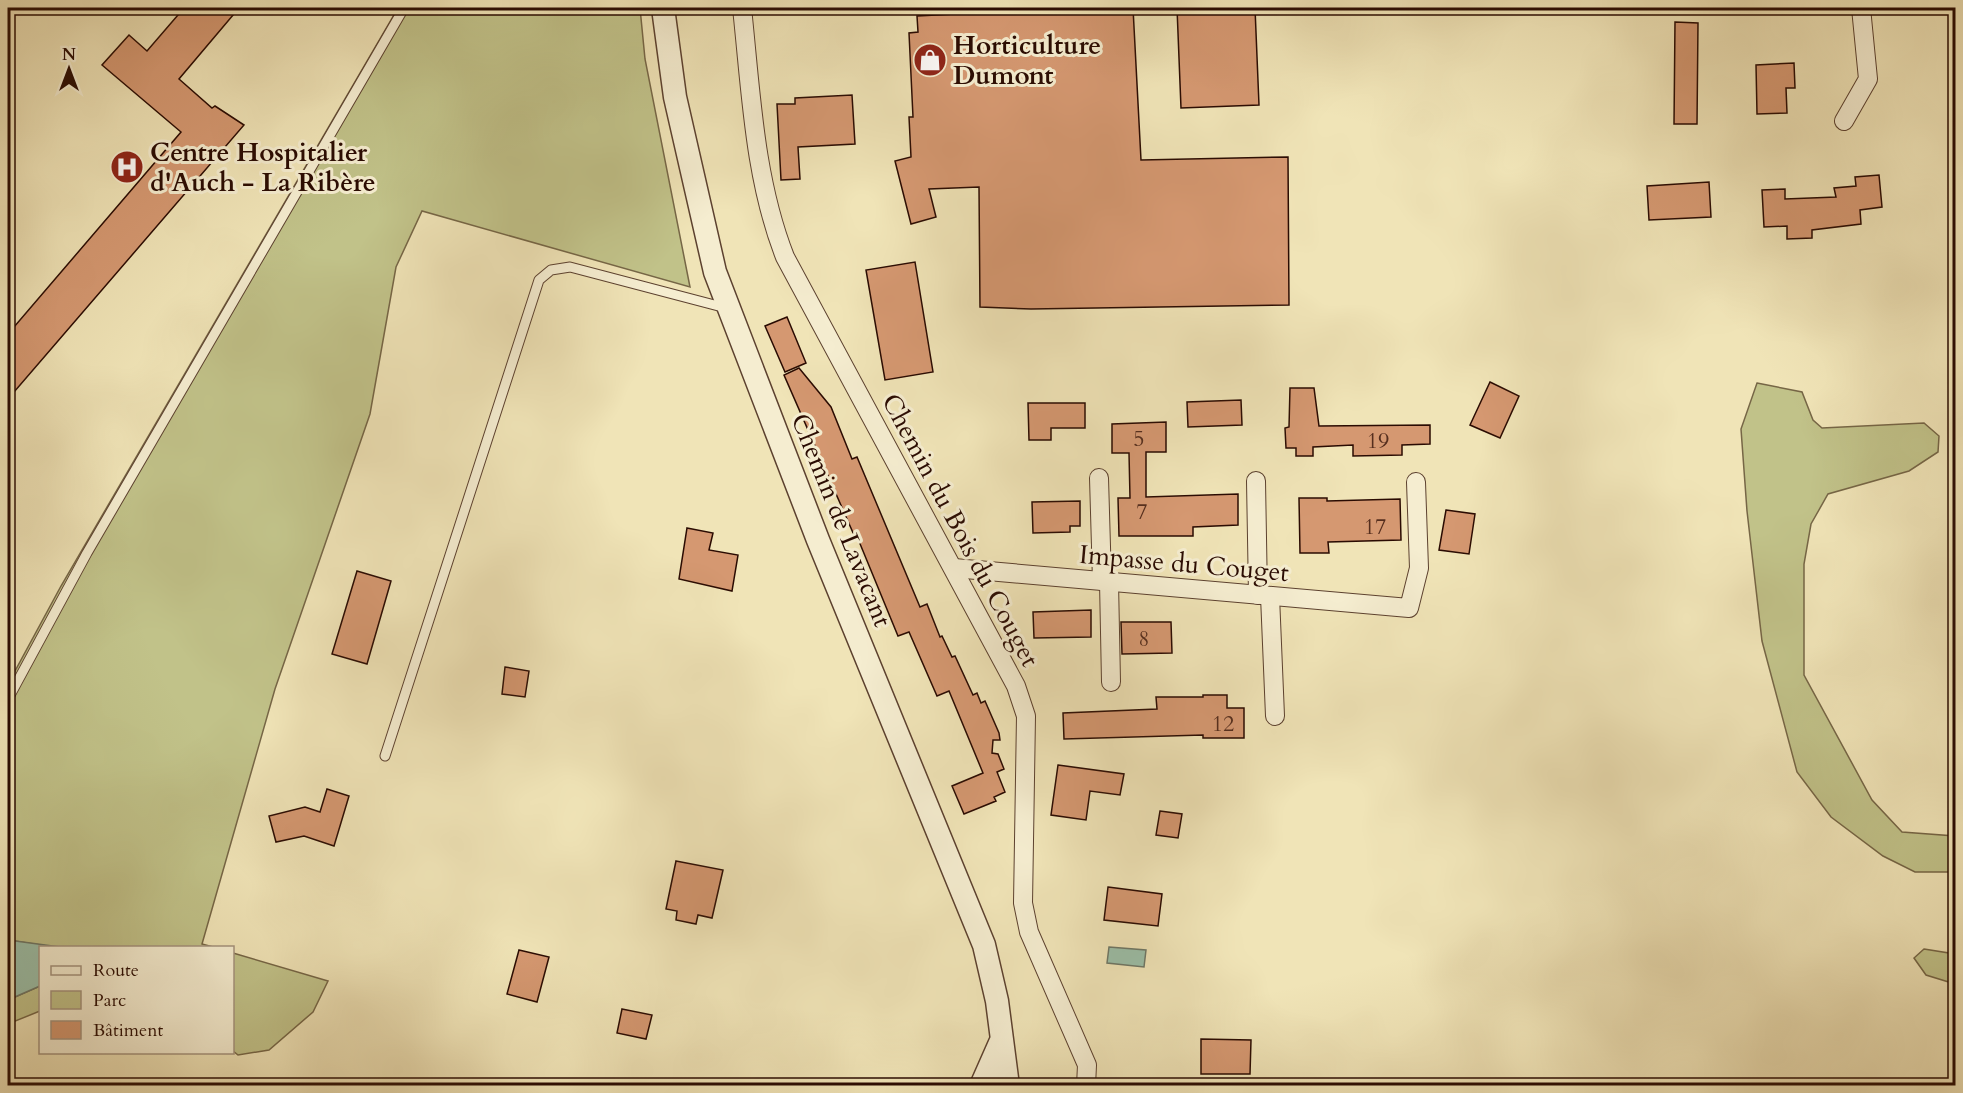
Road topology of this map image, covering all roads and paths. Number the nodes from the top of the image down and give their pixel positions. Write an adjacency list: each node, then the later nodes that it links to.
1 (404, 8): 14 (lane)
2 (663, 8): 6 (street, Chemin de Lavacant)
3 (742, 8): 10 (street, Chemin du Bois du Couget)
4 (1861, 8): 5 (street)
5 (1844, 121)
6 (728, 309): 16 (lane); 17 (street, Chemin de Lavacant)
7 (1099, 478): 11 (street)
8 (1257, 481): 12 (street)
9 (1416, 482): 12 (street, Impasse du Couget)
10 (954, 568): 11 (street, Impasse du Couget); 20 (street, Chemin du Bois du Couget)
11 (1105, 581): 12 (street, Impasse du Couget); 13 (street)
12 (1264, 596): 15 (street)
13 (1111, 682)
14 (8, 699)
15 (1275, 716)
16 (385, 756)
17 (1000, 1043): 18 (street, Chemin de Lavacant); 19 (street, Chemin de Lavacant)
18 (981, 1086)
19 (1008, 1086)
20 (1086, 1086)

